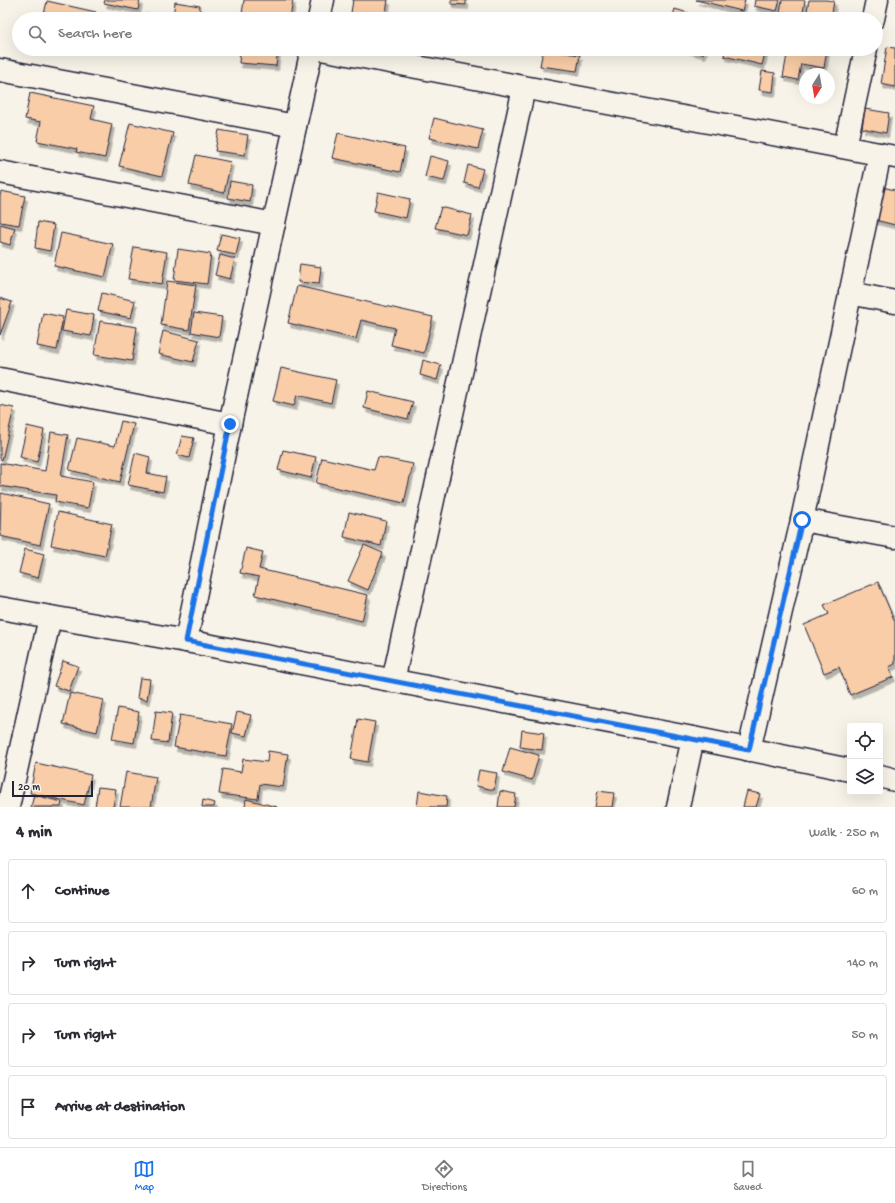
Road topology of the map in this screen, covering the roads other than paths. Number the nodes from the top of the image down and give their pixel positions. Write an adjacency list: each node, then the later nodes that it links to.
1 (323, 0): 3 (street)
2 (877, 0): 4 (street)
3 (320, 12)
4 (874, 12)
5 (310, 56): 10 (street)
6 (357, 56): 9 (street)
7 (864, 56): 11 (street)
8 (0, 70): 10 (street)
9 (524, 88): 11 (street); 24 (street)
10 (295, 126): 14 (street)
11 (845, 147): 12 (street)
12 (887, 156): 15 (street)
13 (0, 172): 14 (street)
14 (274, 224): 18 (street)
15 (850, 293): 16 (street); 19 (street)
16 (895, 302)
17 (0, 379): 18 (street)
18 (230, 424): 23 (street)
19 (802, 520): 20 (street); 26 (street)
20 (895, 537)
21 (0, 608): 22 (street)
22 (50, 617): 23 (street); 30 (street)
23 (186, 641): 24 (street)
24 (393, 682): 25 (street)
25 (693, 738): 26 (street); 31 (street)
26 (749, 750): 27 (street)
27 (847, 769)
28 (883, 777): 29 (street)
29 (895, 780)
30 (8, 807)
31 (678, 807)

